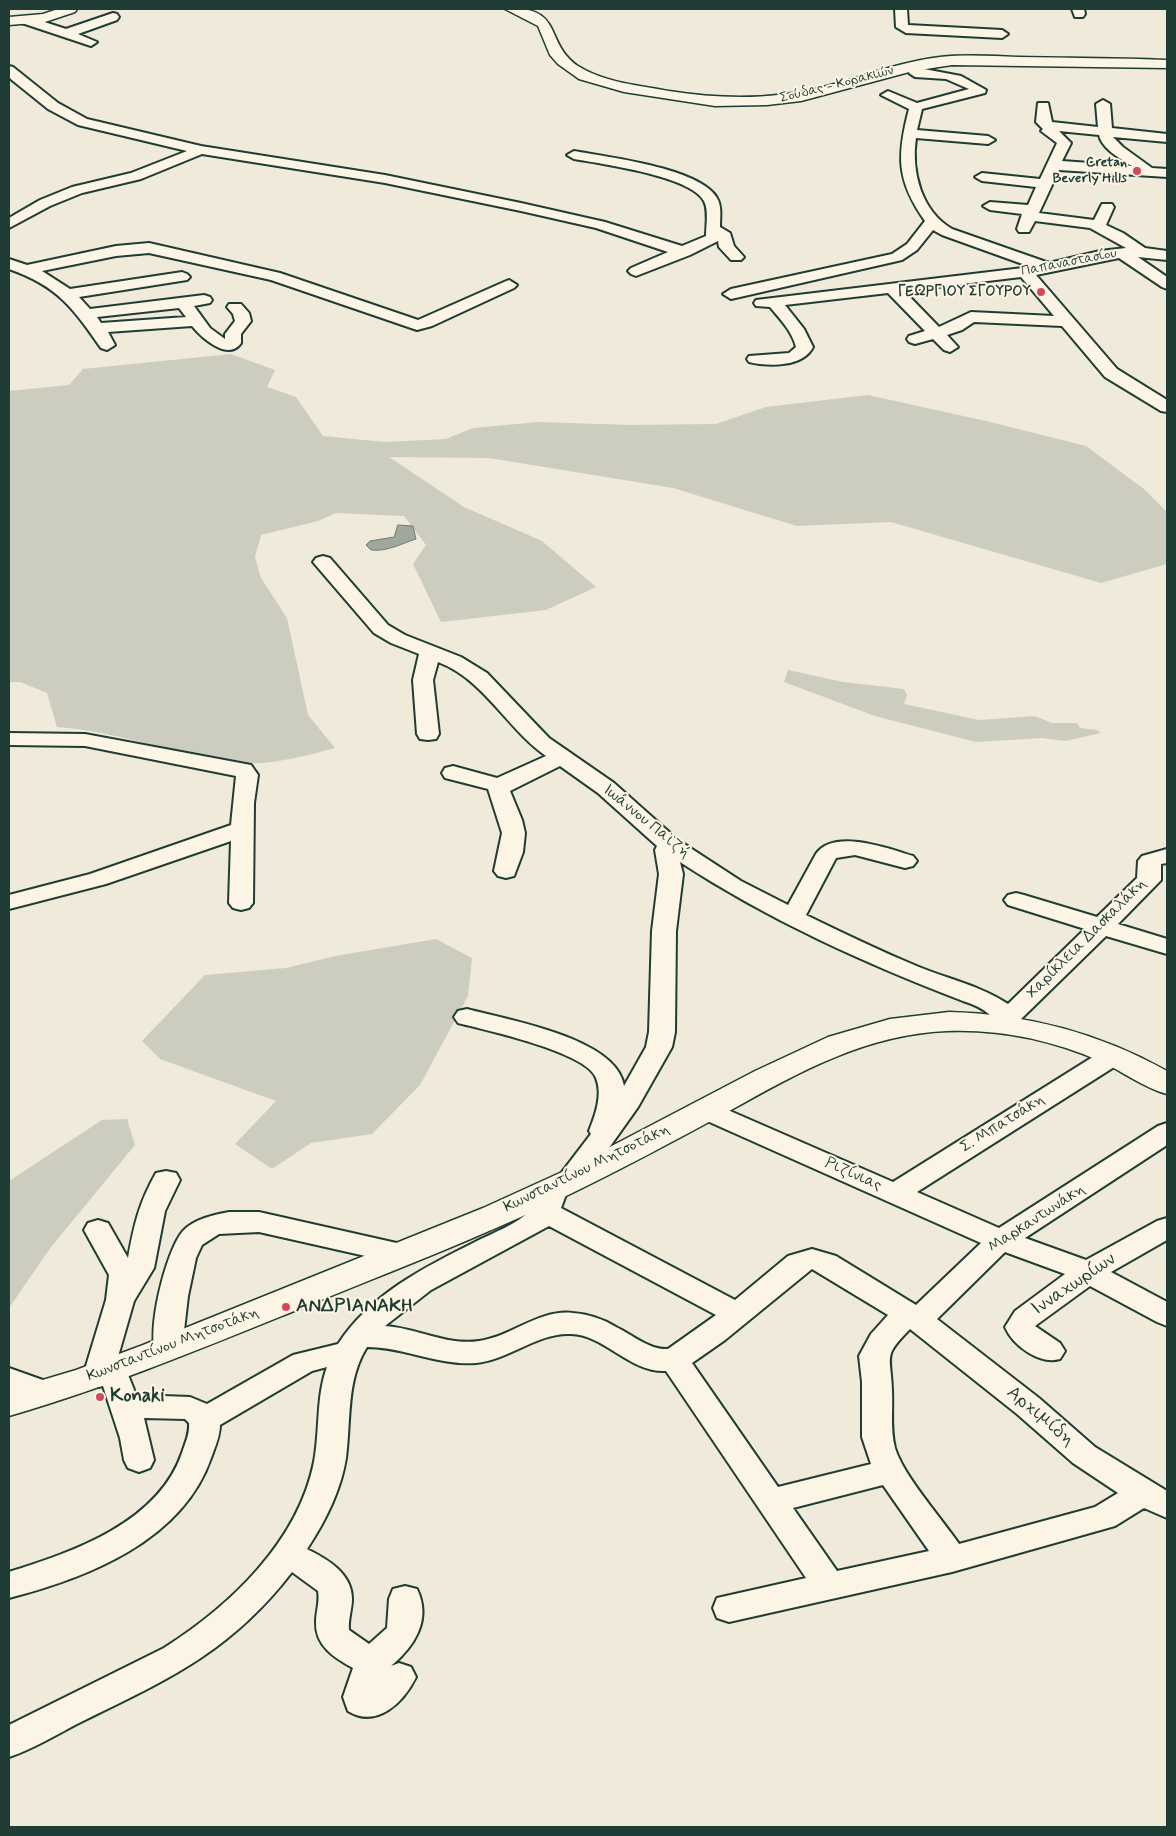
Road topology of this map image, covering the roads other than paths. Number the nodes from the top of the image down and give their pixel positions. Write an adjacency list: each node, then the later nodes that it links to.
1 (70, 9): 5 (main road)
2 (512, 9): 10 (main road, Σούδας - Κορακιών)
3 (901, 9): 8 (street)
4 (113, 17): 7 (street)
5 (26, 20): 6 (main road); 7 (street)
6 (9, 21)
7 (65, 34): 9 (street)
8 (1002, 34)
9 (91, 42)
10 (1167, 64)
11 (9, 70): 24 (street)
12 (915, 73): 17 (street)
13 (888, 95): 16 (street)
14 (1103, 104): 19 (street)
15 (1043, 106): 19 (street)
16 (916, 107): 17 (street); 20 (street)
17 (955, 108): 21 (street)
18 (1048, 131): 26 (street)
19 (1104, 131): 22 (street); 27 (street)
20 (909, 133): 21 (street); 35 (street)
21 (944, 137): 23 (street)
22 (1167, 138)
23 (987, 139)
24 (201, 150): 36 (street); 39 (street)
25 (574, 154): 38 (street)
26 (1054, 165): 27 (street); 30 (street)
27 (1150, 172): 28 (street); 31 (street)
28 (1167, 174)
29 (982, 177): 30 (street)
30 (1044, 184): 34 (street)
31 (1167, 187)
32 (990, 206): 34 (street)
33 (1107, 207): 37 (street)
34 (1028, 219): 37 (street)
35 (932, 222): 44 (street); 53 (street)
36 (9, 224)
37 (1098, 226): 41 (street)
38 (714, 230): 39 (street); 43 (street)
39 (685, 252): 46 (street)
40 (1121, 252): 41 (street, Παπαναστασίου); 44 (street, Παπαναστασίου); 49 (street)
41 (1141, 252): 42 (street, Παπαναστασίου)
42 (1167, 255)
43 (736, 257)
44 (1049, 268): 47 (street, Παπαναστασίου)
45 (16, 270): 50 (street); 52 (street)
46 (636, 271)
47 (1026, 273): 51 (street, Παπαναστασίου); 59 (street)
48 (182, 277): 52 (street)
49 (1167, 284)
50 (509, 285)
51 (892, 288): 61 (street); 65 (street, Παπαναστασίου)
52 (67, 294): 57 (street)
53 (731, 294)
54 (204, 300): 55 (street)
55 (184, 302): 57 (street); 58 (street)
56 (235, 307): 58 (street)
57 (86, 314): 60 (street)
58 (198, 321): 60 (street)
59 (1067, 321): 61 (street); 66 (street)
60 (98, 328): 63 (street)
61 (936, 332): 62 (street); 64 (street)
62 (915, 339)
63 (107, 345)
64 (950, 347)
65 (755, 359)
66 (1167, 407)
67 (323, 562): 68 (street, Ιωάννου Παϊζή)
68 (430, 652): 69 (street); 71 (street, Ιωάννου Παϊζή)
69 (428, 734)
70 (9, 739): 74 (street)
71 (560, 758): 73 (street); 75 (street, Ιωάννου Παϊζή)
72 (453, 773): 73 (street)
73 (501, 786): 78 (street)
74 (242, 829): 80 (street); 81 (street)
75 (670, 845): 82 (street, Ιωάννου Παϊζή); 92 (street)
76 (1163, 856): 83 (street, Χαρίκλεια Δασκαλάκη)
77 (905, 861): 82 (street)
78 (506, 871)
79 (1016, 900): 83 (street)
80 (9, 902)
81 (241, 903)
82 (793, 917): 85 (street, Ιωάννου Παϊζή)
83 (1102, 927): 84 (street); 87 (street, Χαρίκλεια Δασκαλάκη)
84 (1167, 947)
85 (967, 1007): 87 (main road, Κωνσταντίνου Μητσοτάκη); 90 (main road, Κωνσταντίνου Μητσοτάκη)
86 (467, 1017): 92 (street)
87 (1009, 1022): 88 (main road, Κωνσταντίνου Μητσοτάκη)
88 (1113, 1056): 89 (main road, Κωνσταντίνου Μητσοτάκη); 95 (street, Σ. Μπατσάκη)
89 (1167, 1084)
90 (705, 1110): 94 (main road, Κωνσταντίνου Μητσοτάκη); 95 (street, Ριζίνιας)
91 (1167, 1132): 98 (street, Μαρκαντωνάκη)
92 (596, 1144): 94 (street)
93 (166, 1180): 101 (street)
94 (557, 1193): 99 (main road, Κωνσταντίνου Μητσοτάκη); 102 (street); 105 (street)
95 (894, 1193): 98 (street, Ριζίνιας)
96 (1167, 1228): 100 (street, Ινναχωρίων)
97 (98, 1230): 101 (street)
98 (1001, 1240): 100 (street, Ριζίνιας); 104 (street, Μαρκαντωνάκη)
99 (401, 1254): 106 (main road, Κωνσταντίνου Μητσοτάκη); 106 (street)
100 (1088, 1272): 103 (street, Ριζίνιας); 107 (street, Ινναχωρίων)
101 (120, 1300): 109 (street)
102 (737, 1314): 104 (street, Αρχιμίδη); 108 (street, Αρχιμίδη)
103 (1167, 1316)
104 (913, 1317): 116 (street, Μαρκαντωνάκη); 117 (street, Αρχιμίδη)
105 (352, 1345): 108 (street); 114 (street); 119 (street)
106 (167, 1348): 109 (main road, Κωνσταντίνου Μητσοτάκη)
107 (1050, 1351)
108 (674, 1360): 118 (street)
109 (105, 1373): 111 (main road, Κωνσταντίνου Μητσοτάκη); 113 (street)
110 (9, 1378): 111 (street)
111 (43, 1392): 112 (main road, Κωνσταντίνου Μητσοτάκη)
112 (9, 1403)
113 (125, 1406): 114 (street); 115 (street)
114 (205, 1419): 121 (street)
115 (139, 1460)
116 (890, 1471): 118 (street); 120 (street, Μαρκαντωνάκη)
117 (1155, 1499): 120 (street)
118 (772, 1501): 122 (street)
119 (288, 1554): 123 (street); 125 (street)
120 (952, 1559): 122 (street)
121 (9, 1585)
122 (830, 1587): 124 (street)
123 (405, 1599)
124 (729, 1608)
125 (9, 1742)

